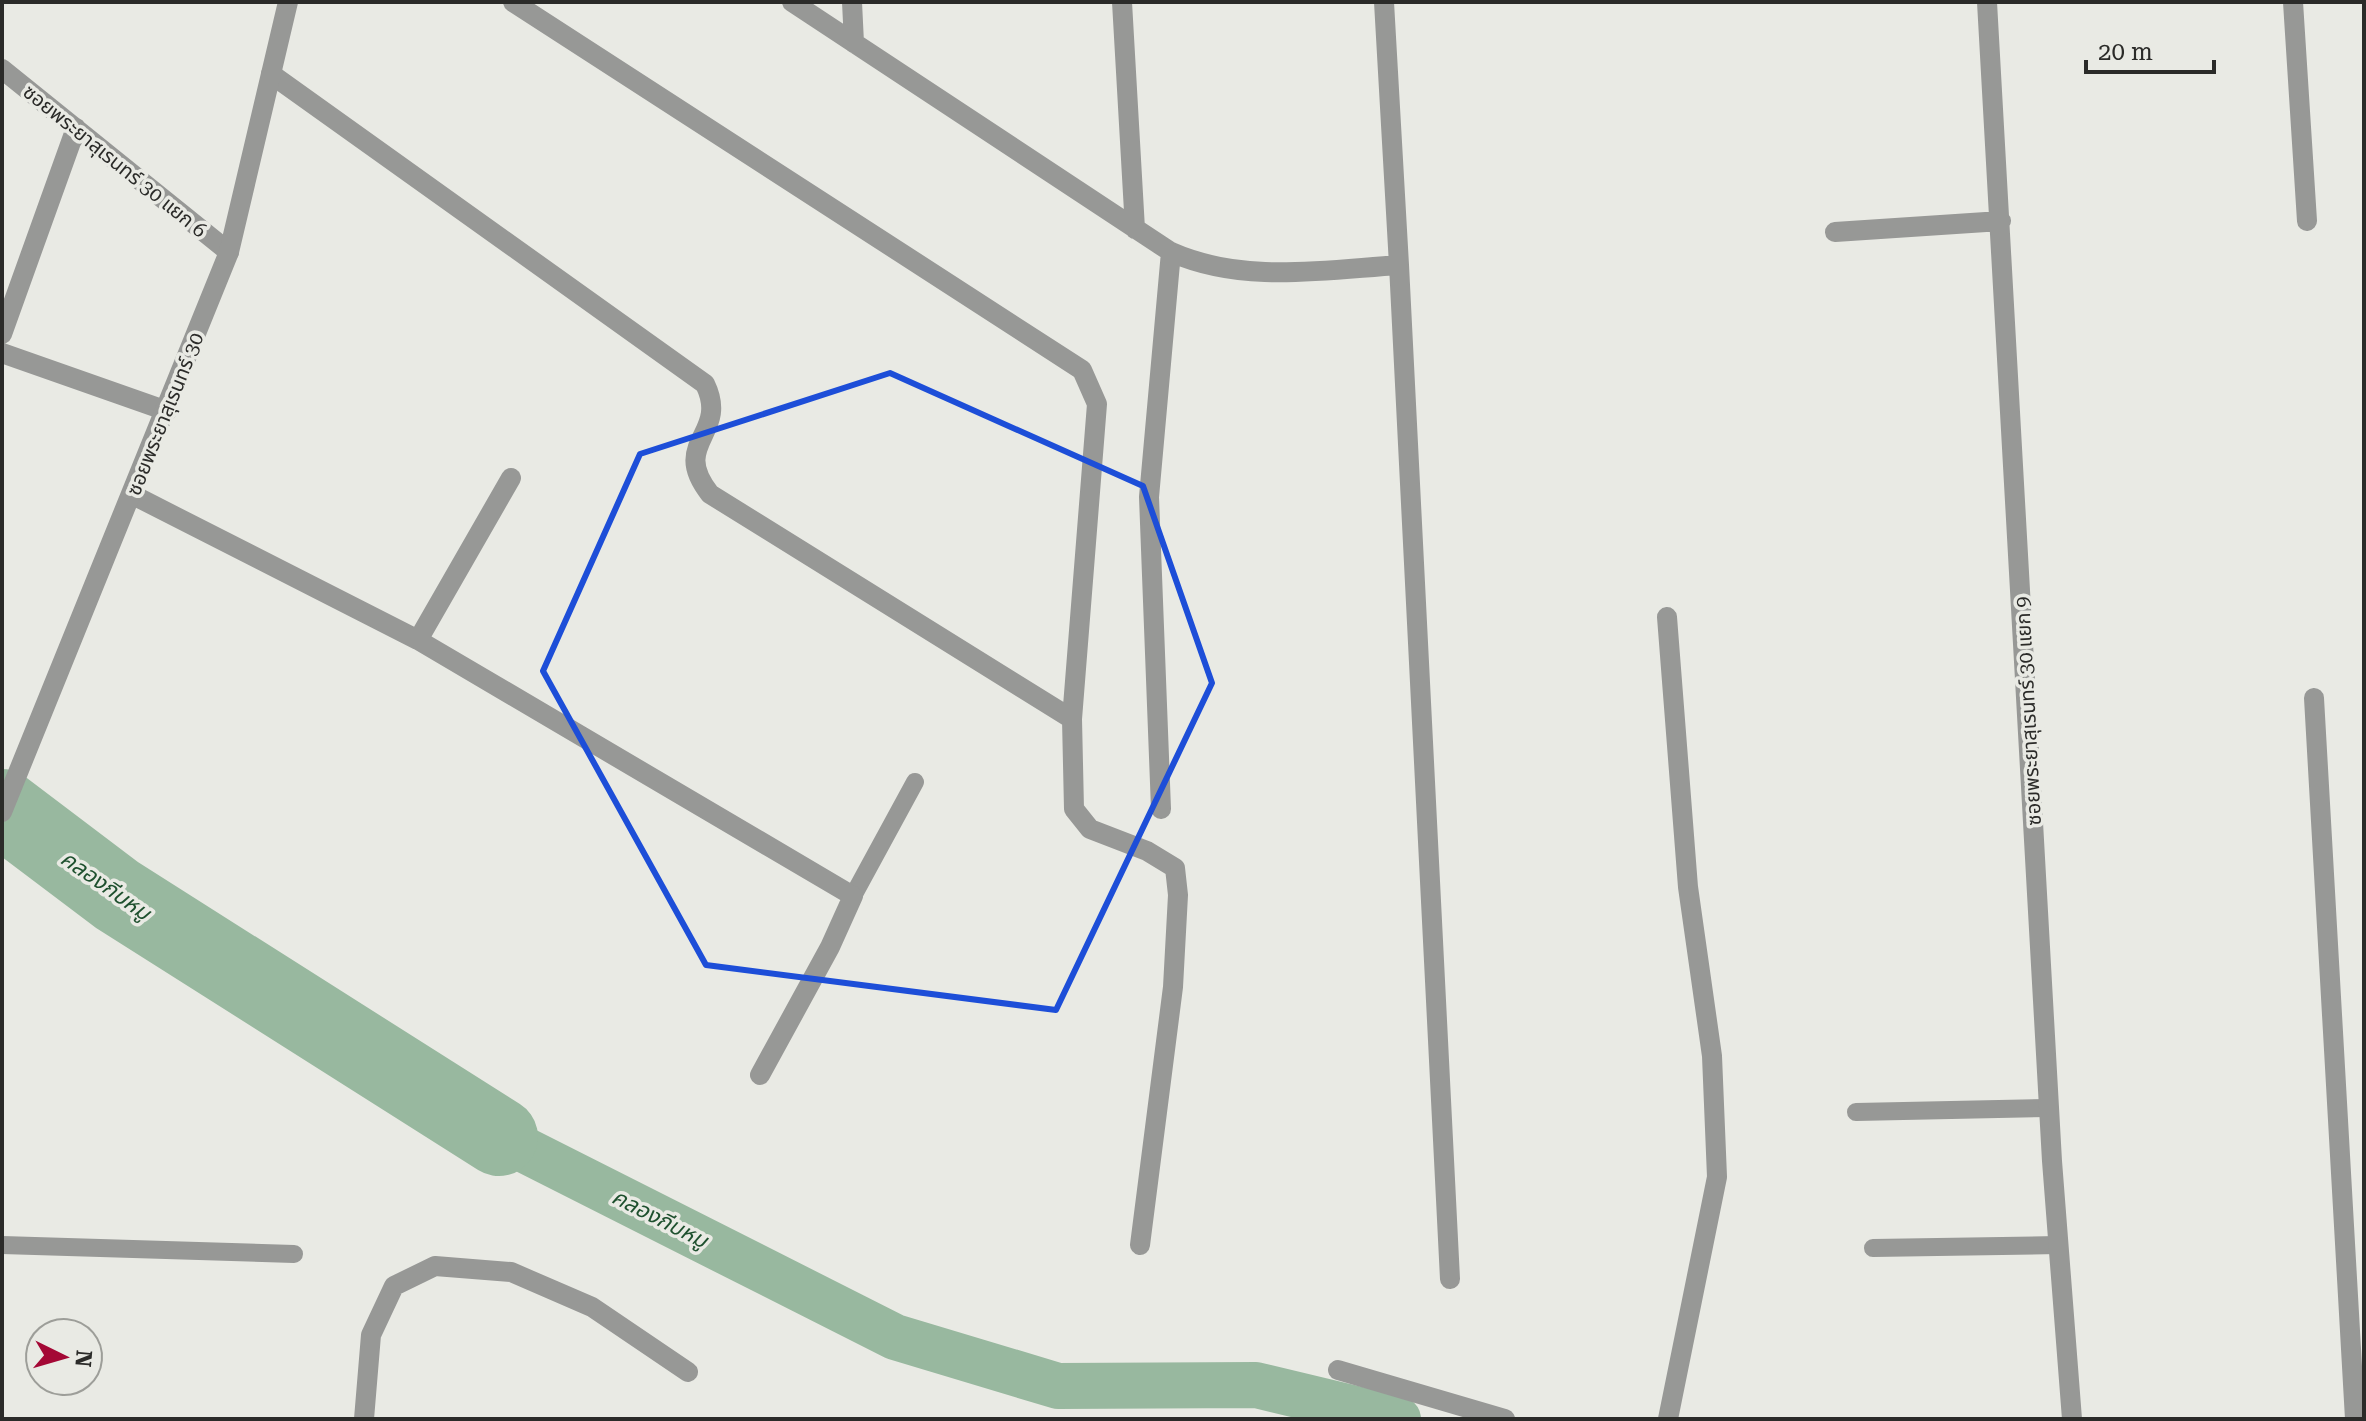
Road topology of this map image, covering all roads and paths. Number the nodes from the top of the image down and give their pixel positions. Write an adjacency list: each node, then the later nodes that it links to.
1 (288, 2): 11 (street, ซอยพระยาสุเรนทร์ 30)
2 (513, 2): 28 (street)
3 (792, 2): 9 (street)
4 (852, 2): 9 (street)
5 (1122, 2): 15 (street)
6 (1384, 2): 19 (street)
7 (1987, 2): 13 (street, ซอยพระยาสุเรนทร์ 30 แยก 9)
8 (2293, 2): 14 (street)
9 (854, 43): 15 (street)
10 (2, 69): 12 (street, ซอยพระยาสุเรนทร์ 30 แยก 6)
11 (271, 74): 17 (street, ซอยพระยาสุเรนทร์ 30); 28 (street)
12 (76, 128): 17 (street, ซอยพระยาสุเรนทร์ 30 แยก 6); 20 (street)
13 (2001, 221): 16 (street); 34 (street, ซอยพระยาสุเรนทร์ 30 แยก 9)
14 (2307, 221)
15 (1135, 229): 18 (street)
16 (1835, 232)
17 (229, 252): 22 (street, ซอยพระยาสุเรนทร์ 30)
18 (1171, 252): 19 (street); 30 (street)
19 (1399, 265): 41 (street)
20 (2, 334)
21 (2, 353): 22 (street)
22 (167, 411): 24 (street, ซอยพระยาสุเรนทร์ 30)
23 (511, 478): 26 (street)
24 (133, 495): 26 (street); 31 (street, ซอยพระยาสุเรนทร์ 30)
25 (1667, 617): 46 (street)
26 (418, 640): 32 (street)
27 (2314, 698): 48 (street)
28 (1072, 719): 37 (street)
29 (915, 782): 32 (lane)
30 (1161, 809)
31 (2, 812)
32 (853, 896): 33 (street)
33 (760, 1075)
34 (2049, 1108): 35 (lane); 38 (street, ซอยพระยาสุเรนทร์ 30 แยก 9)
35 (1856, 1112)
36 (2, 1245): 40 (lane)
37 (1140, 1245)
38 (2058, 1245): 39 (lane); 47 (street, ซอยพระยาสุเรนทร์ 30 แยก 9)
39 (1873, 1248)
40 (294, 1254)
41 (1450, 1279)
42 (1338, 1370): 45 (street)
43 (688, 1372): 44 (street)
44 (364, 1419)
45 (1505, 1419)
46 (1668, 1419)
47 (2072, 1419)
48 (2355, 1419)

